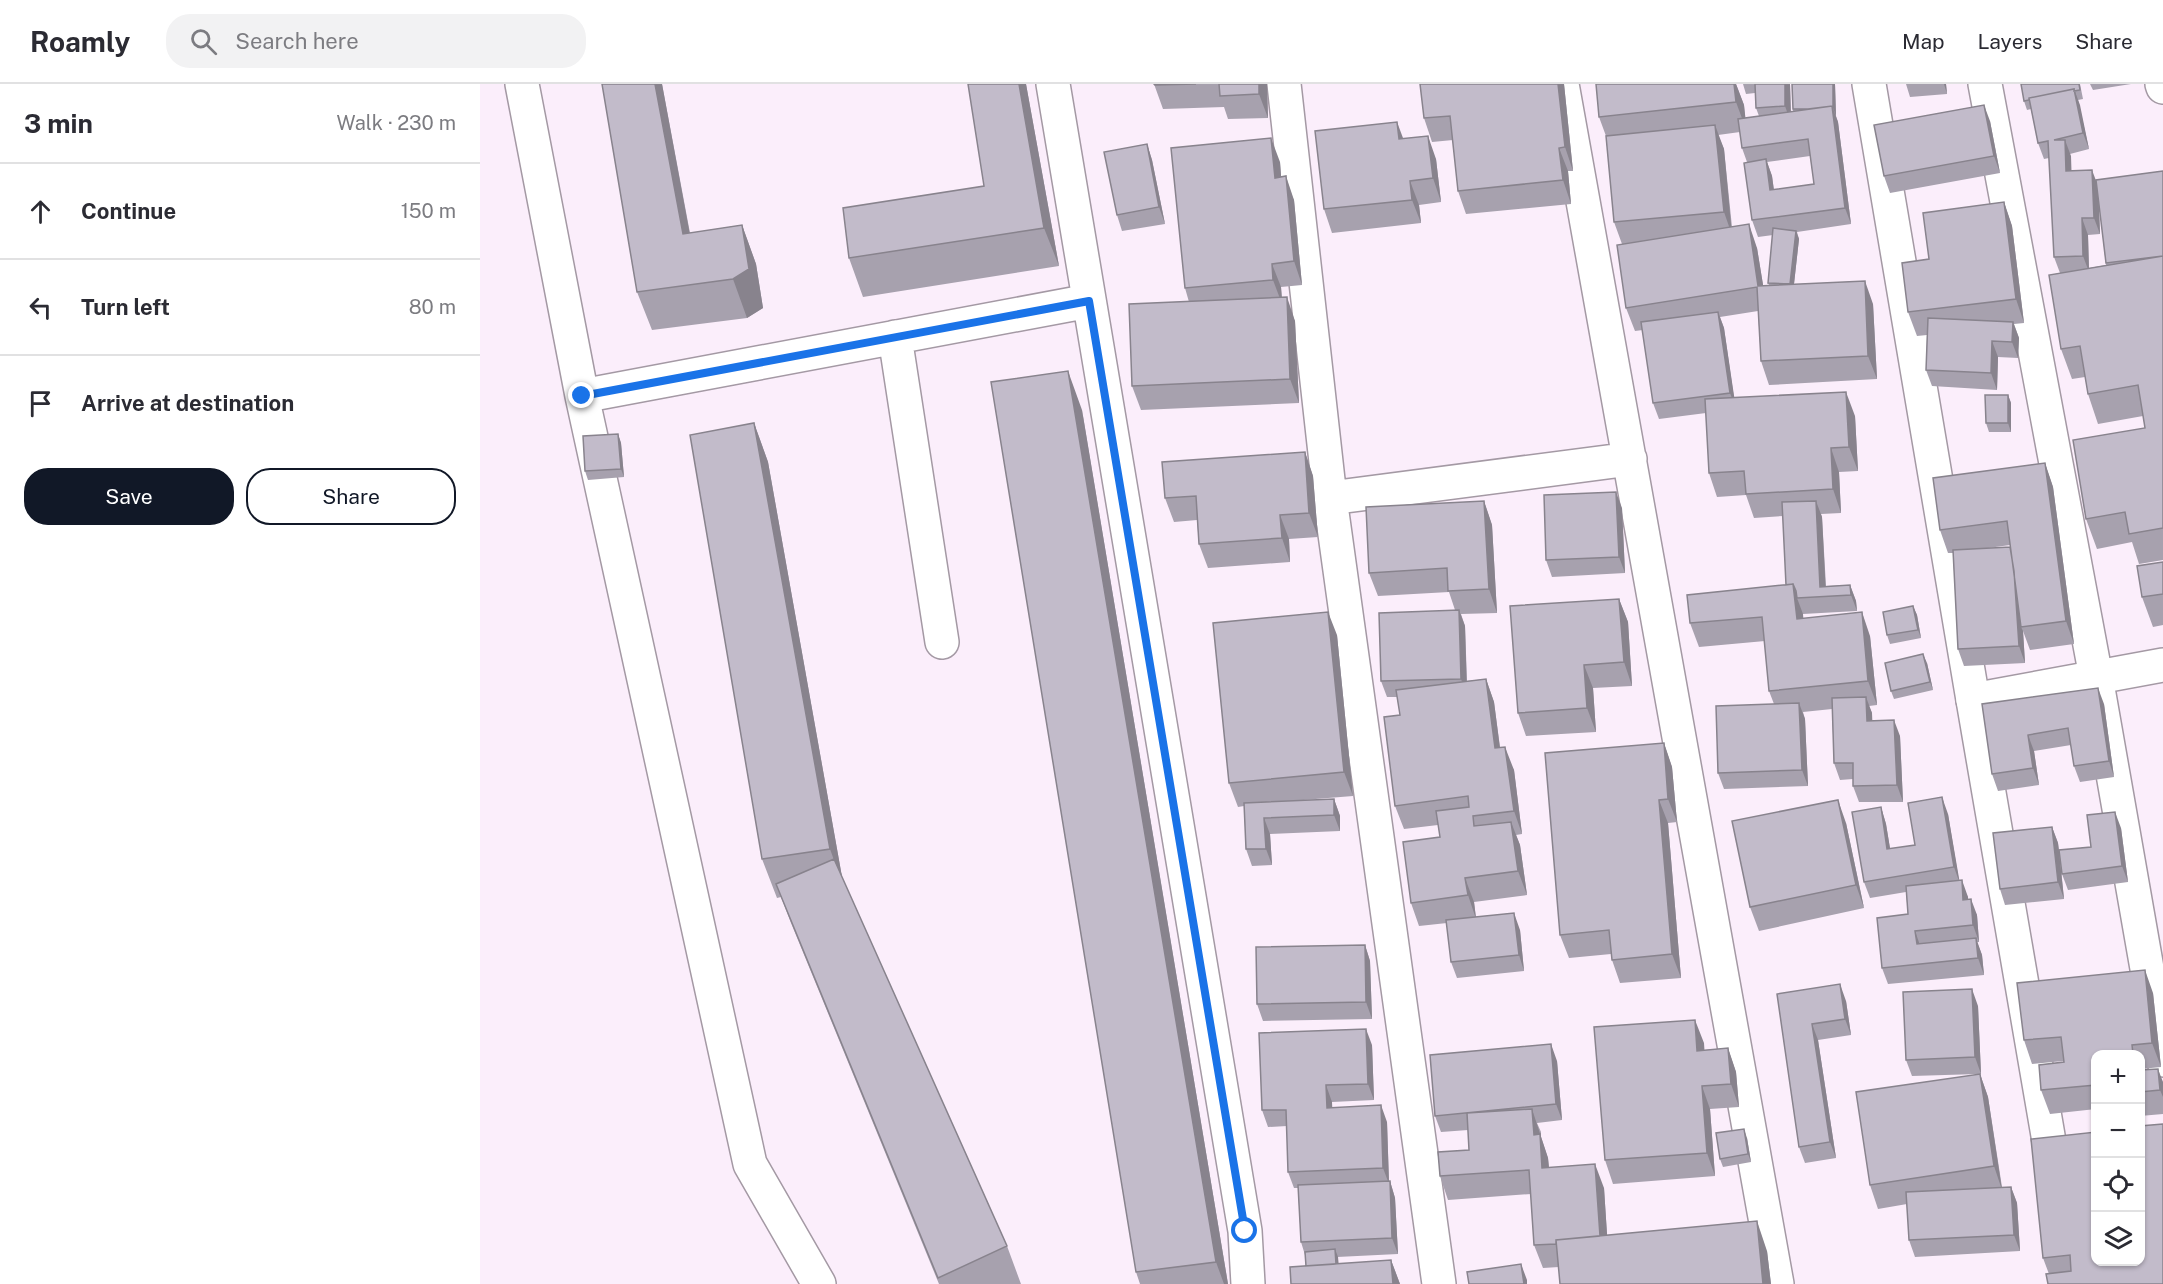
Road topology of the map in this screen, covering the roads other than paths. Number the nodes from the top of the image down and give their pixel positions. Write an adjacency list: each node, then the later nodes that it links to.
1 (522, 84): 9 (street)
2 (1053, 84): 7 (street)
3 (1284, 84): 11 (street)
4 (1562, 84): 10 (street)
5 (1869, 84): 15 (street)
6 (1985, 84): 14 (street)
7 (1089, 301): 8 (street); 19 (street)
8 (895, 337): 9 (street); 12 (street)
9 (582, 396): 18 (street)
10 (1630, 459): 11 (street); 21 (street)
11 (1330, 498): 20 (street)
12 (942, 642)
13 (2163, 665): 14 (street)
14 (2096, 677): 15 (street); 16 (street)
15 (1973, 700): 17 (street)
16 (2163, 1060)
17 (2061, 1214)
18 (819, 1284)
19 (1248, 1284)
20 (1439, 1284)
21 (1777, 1284)

